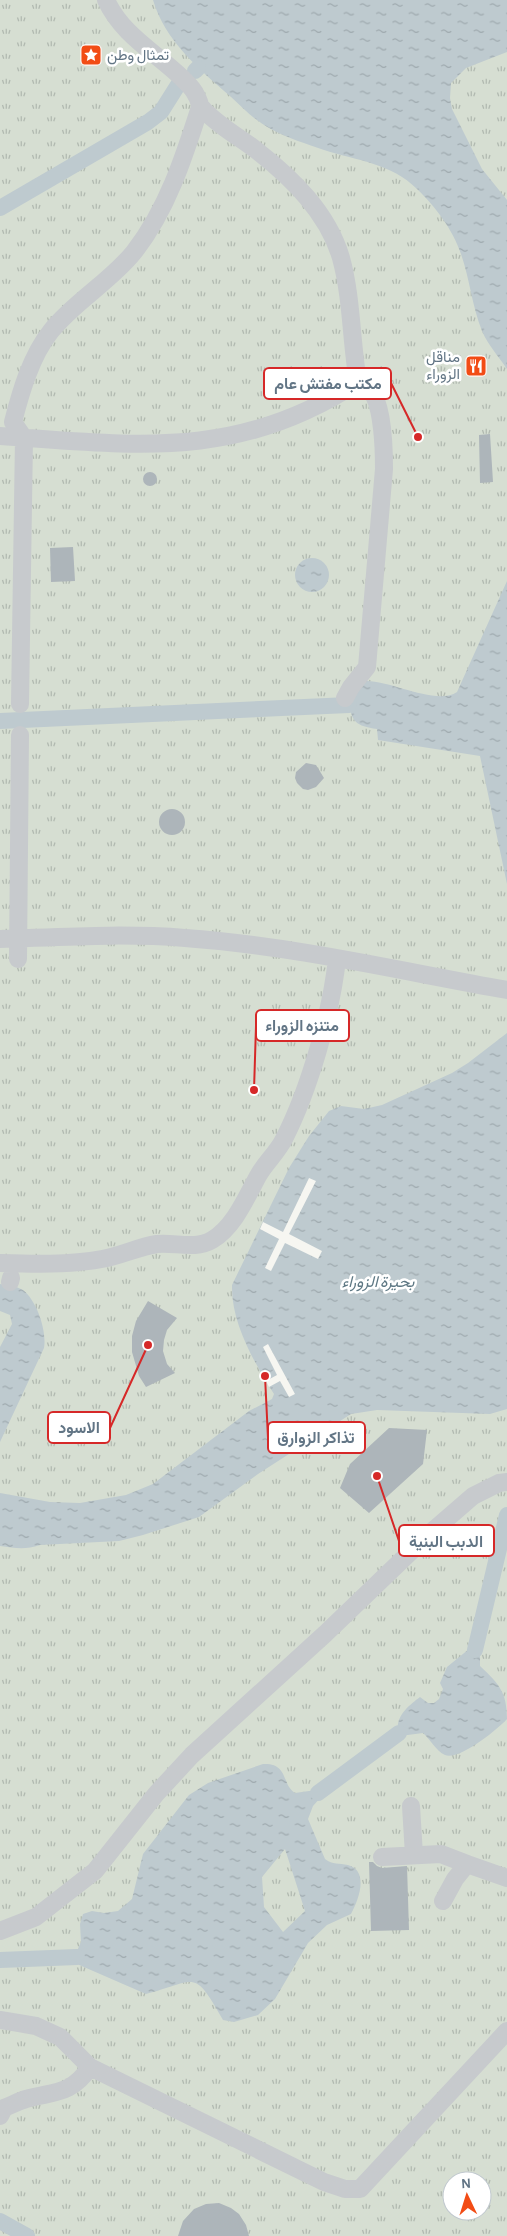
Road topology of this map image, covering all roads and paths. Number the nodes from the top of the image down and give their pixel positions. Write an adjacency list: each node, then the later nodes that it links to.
1 (106, 0): 2 (street)
2 (200, 107): 3 (street); 5 (street)
3 (358, 382): 5 (street); 6 (street)
4 (0, 436): 5 (street)
5 (24, 438): 7 (street)
6 (345, 698)
7 (20, 704)
8 (20, 735): 9 (street)
9 (18, 938): 10 (street); 11 (street); 12 (street)
10 (0, 939)
11 (18, 959)
12 (337, 959): 13 (street); 14 (street)
13 (507, 990)
14 (0, 1263)
15 (507, 1482): 22 (street)
16 (411, 1806): 17 (street)
17 (414, 1855): 18 (street); 19 (street)
18 (382, 1857)
19 (467, 1864): 20 (street); 21 (street)
20 (507, 1878)
21 (442, 1901)
22 (0, 1931)
23 (0, 2020): 25 (street)
24 (507, 2032): 25 (street)
25 (90, 2066): 26 (street)
26 (2, 2116)

